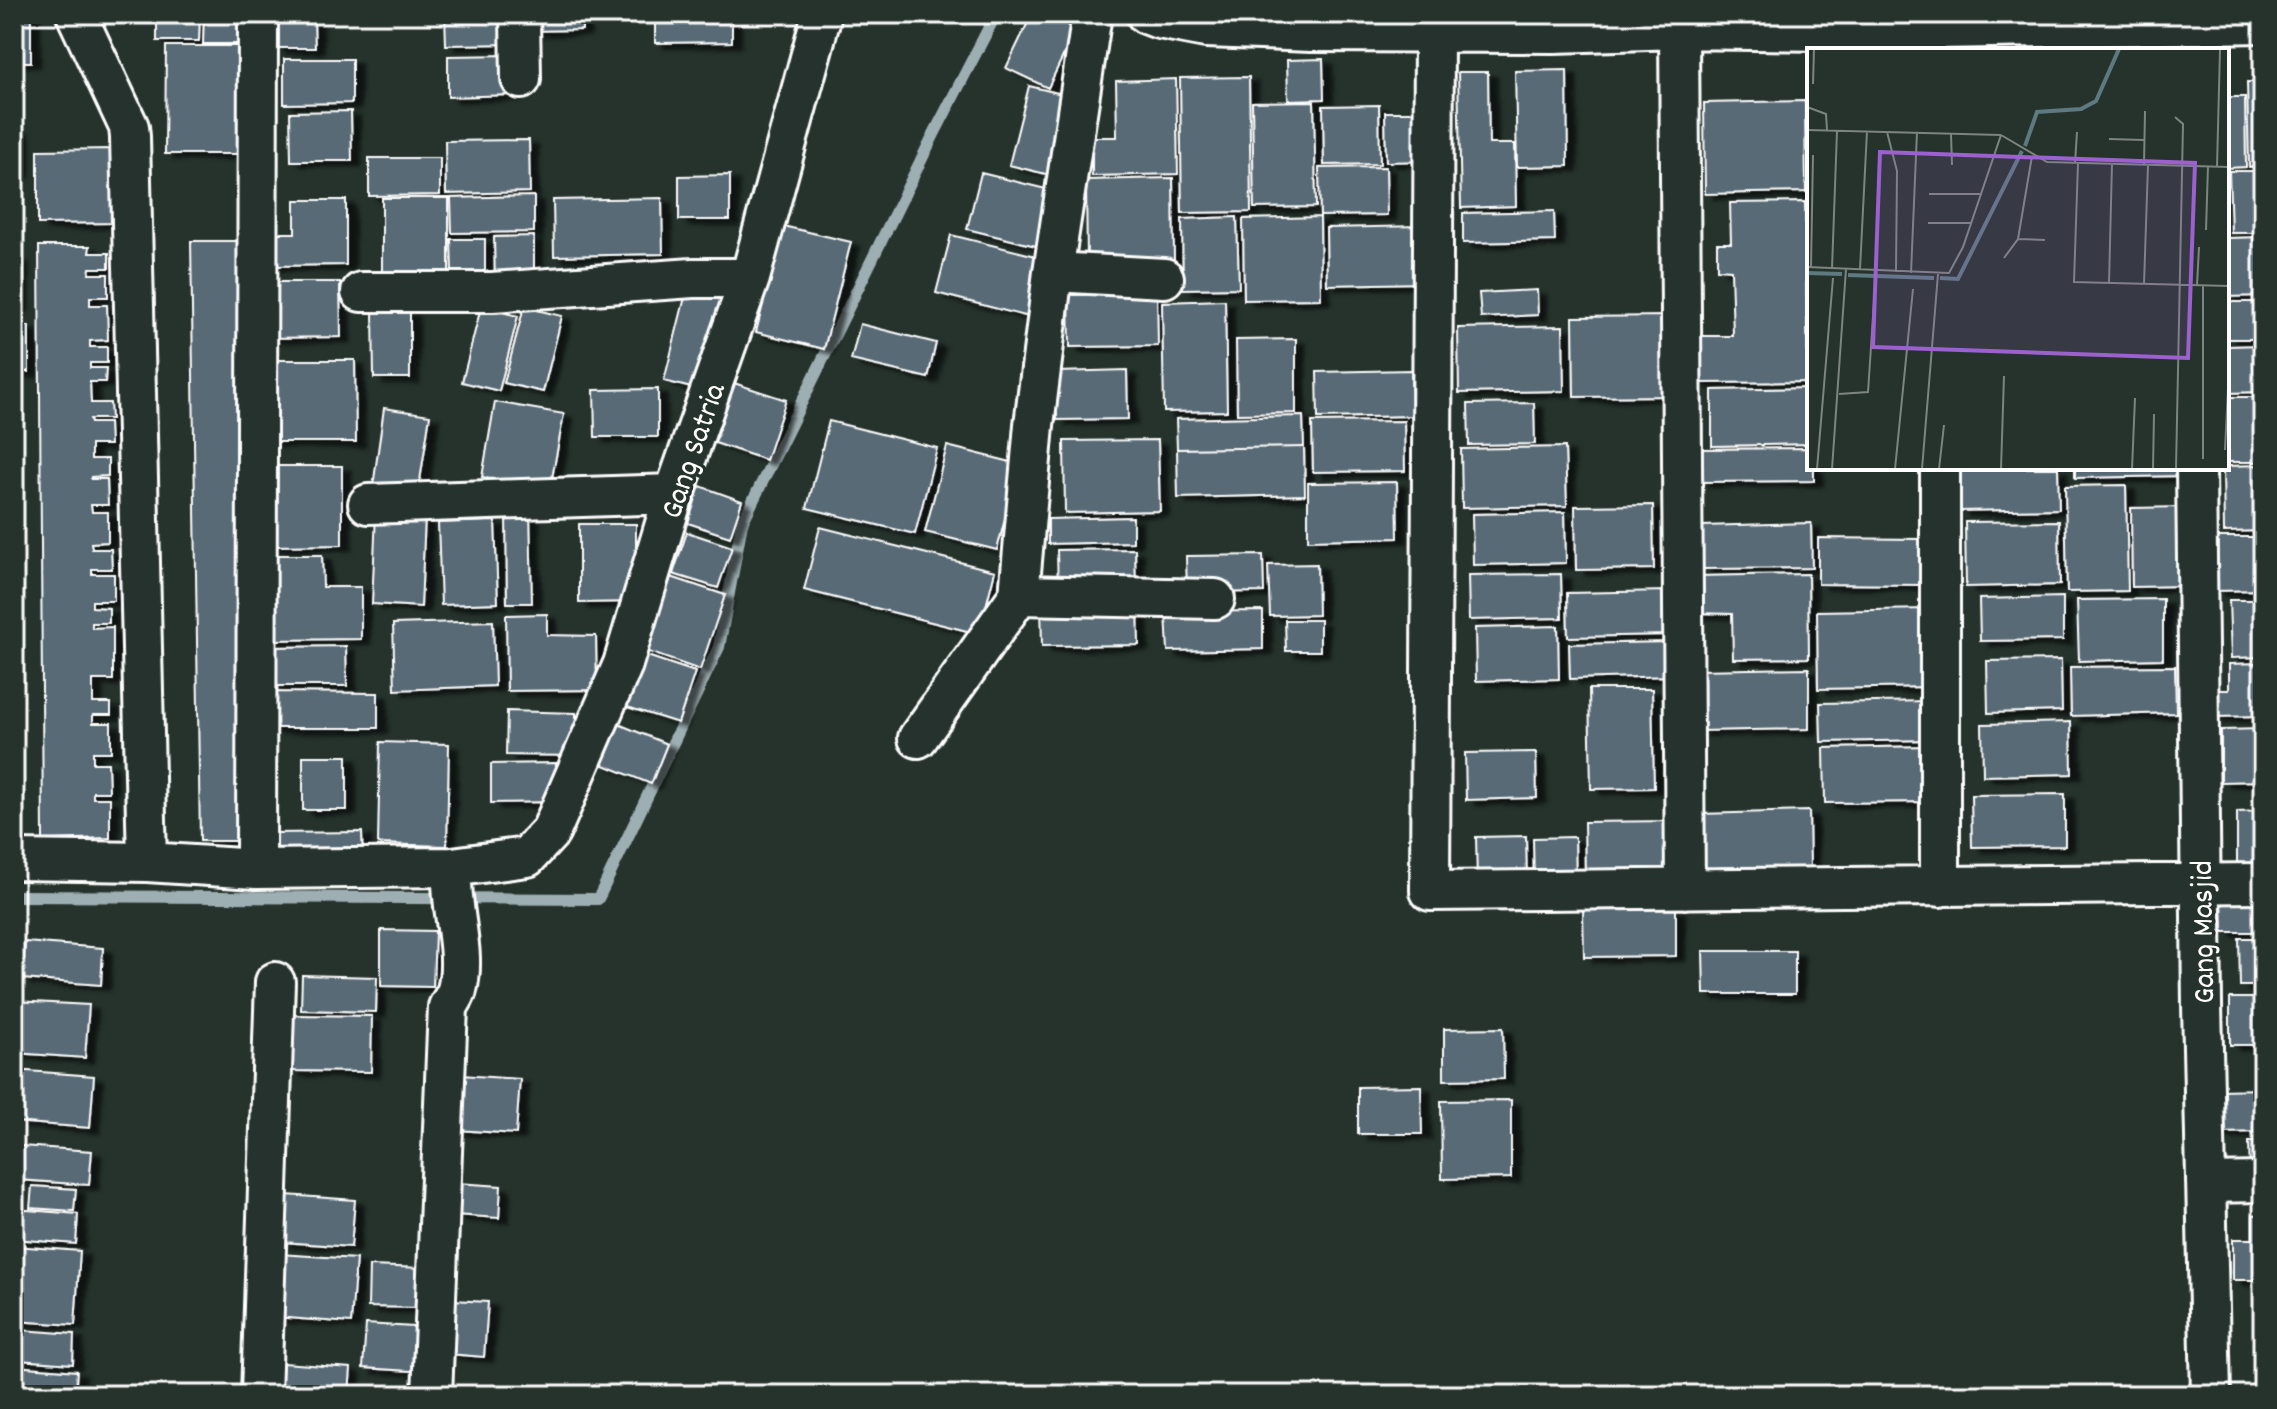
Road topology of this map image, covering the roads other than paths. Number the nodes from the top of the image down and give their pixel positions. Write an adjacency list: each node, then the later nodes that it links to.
1 (76, 14): 25 (street)
2 (258, 14): 26 (street)
3 (520, 14): 12 (street)
4 (822, 14): 14 (street, Gang Satria)
5 (1092, 14): 13 (street)
6 (1146, 14): 8 (street)
7 (2263, 23): 10 (street)
8 (1417, 27): 9 (street); 31 (street)
9 (1679, 29): 11 (street); 31 (street)
10 (2190, 29): 11 (street)
11 (1924, 31)
12 (521, 79)
13 (1053, 272): 15 (street); 21 (street)
14 (750, 278): 16 (street); 19 (street, Gang Satria)
15 (1164, 278)
16 (361, 292)
17 (1940, 470): 30 (street)
18 (2196, 470): 28 (street, Gang Masjid)
19 (674, 494): 20 (street); 29 (street, Gang Satria)
20 (368, 504)
21 (1019, 595): 22 (street); 23 (street)
22 (1215, 599)
23 (918, 738)
24 (14, 860): 25 (street)
25 (147, 862): 26 (street)
26 (256, 869): 29 (street)
27 (2263, 883): 28 (street)
28 (2201, 884): 30 (street); 34 (street, Gang Masjid)
29 (452, 885): 36 (street)
30 (1940, 887): 31 (street)
31 (1685, 889)
32 (275, 982): 35 (street)
33 (2263, 1182): 34 (street)
34 (2206, 1183): 37 (street, Gang Masjid)
35 (261, 1395)
36 (432, 1395)
37 (2211, 1395)

